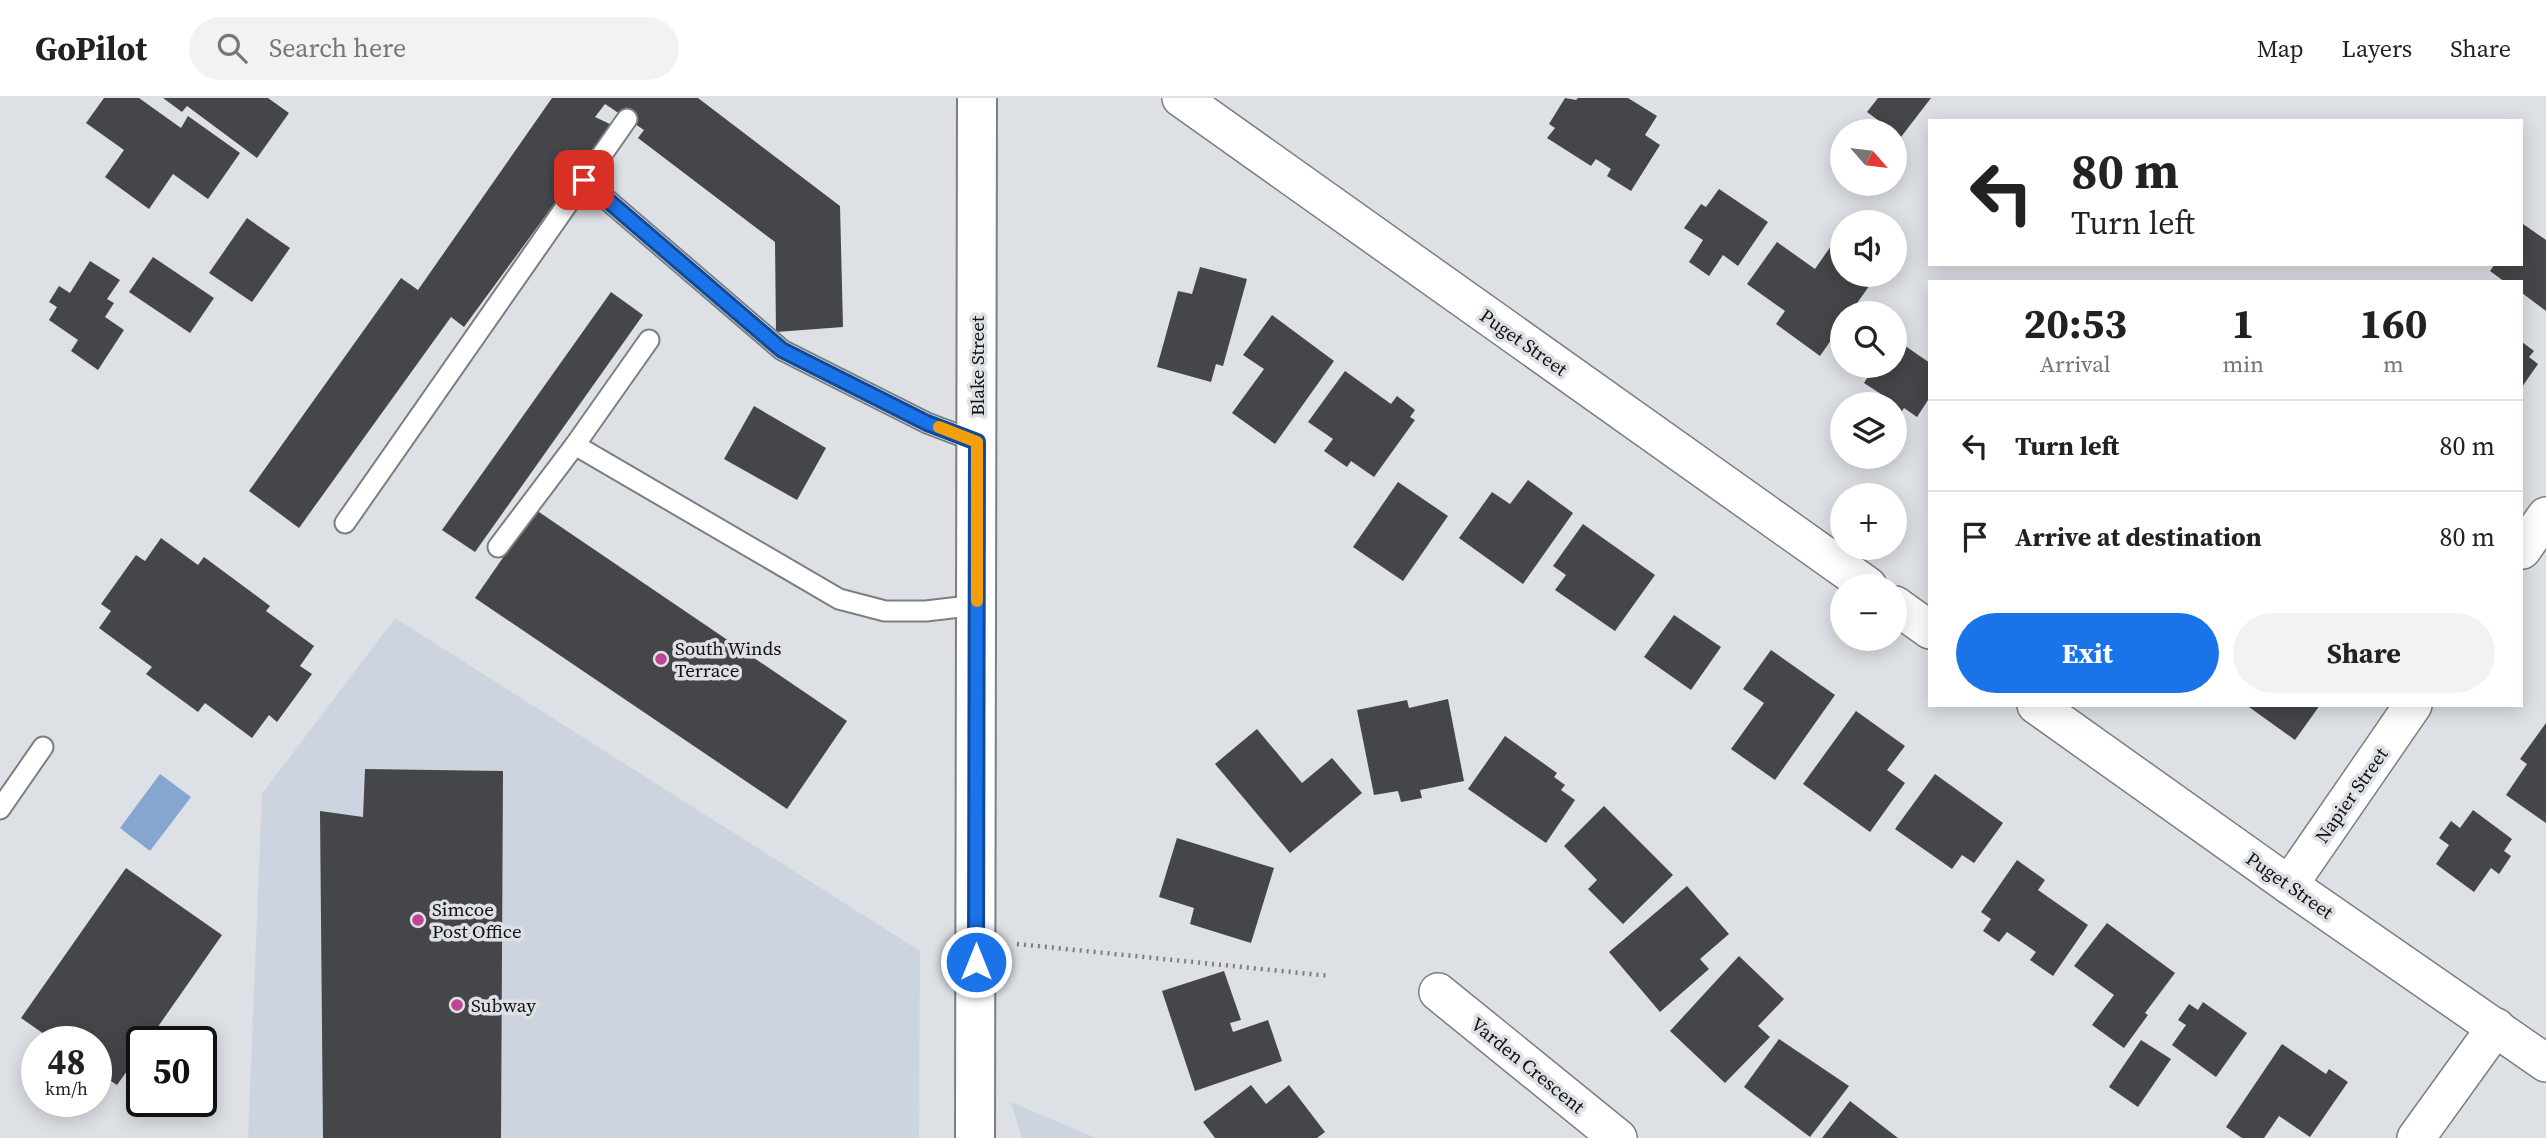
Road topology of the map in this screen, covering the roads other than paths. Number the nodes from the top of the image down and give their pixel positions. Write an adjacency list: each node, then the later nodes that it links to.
1 (977, 98): 6 (main road, Blake Street)
2 (1181, 98): 12 (street, Puget Street)
3 (627, 119): 4 (lane)
4 (584, 180): 6 (lane); 9 (lane)
5 (649, 340): 7 (lane)
6 (977, 442): 13 (main road, Blake Street)
7 (575, 445): 10 (lane); 13 (lane)
8 (2546, 516): 11 (street)
9 (345, 523)
10 (498, 547)
11 (2523, 549)
12 (1851, 574)
13 (977, 605): 24 (main road, Blake Street)
14 (1907, 614): 15 (street)
15 (1928, 629)
16 (2039, 707): 20 (street, Puget Street)
17 (2412, 707): 20 (street, Napier Street)
18 (43, 747): 19 (lane)
19 (0, 810)
20 (2289, 885): 22 (street, Puget Street)
21 (1438, 992): 25 (street, Varden Crescent)
22 (2496, 1027): 23 (street, Puget Street); 26 (street)
23 (2546, 1063)
24 (975, 1138)
25 (1618, 1138)
26 (2416, 1138)

